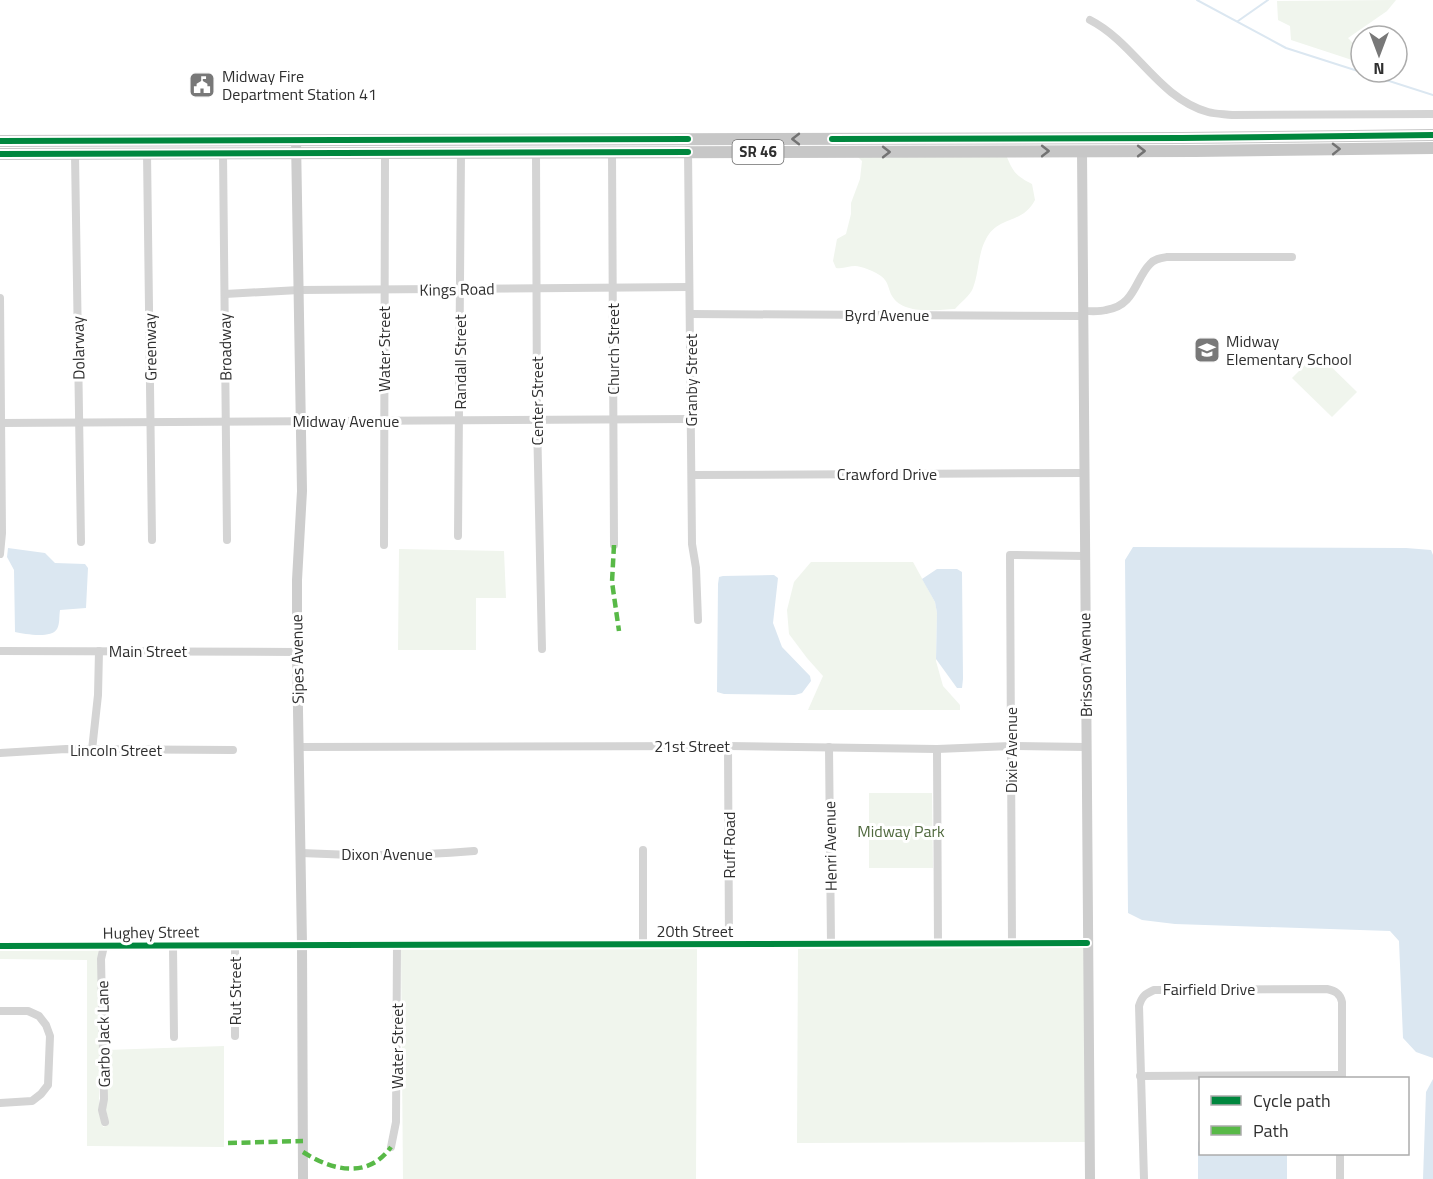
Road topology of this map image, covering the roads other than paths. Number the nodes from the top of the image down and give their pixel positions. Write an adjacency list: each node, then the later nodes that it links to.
1 (1090, 20): 2 (street)
2 (1433, 114)
3 (1433, 135): 5 (main road, SR 46, one-way to 5)
4 (554, 139): 5 (main road, SR 46); 8 (main road, SR 46); 20 (main road)
5 (688, 139): 14 (street, Granby Street)
6 (164, 140): 7 (main road, SR 46); 9 (main road, SR 46); 22 (main road)
7 (196, 140): 8 (main road, SR 46); 16 (main road)
8 (296, 140): 18 (street, Sipes Avenue)
9 (0, 141)
10 (1433, 148): 11 (main road, SR 46, one-way to 10)
11 (1082, 151): 14 (main road, SR 46, one-way to 11); 32 (street, Brisson Avenue)
12 (536, 152): 13 (main road, SR 46); 20 (main road, SR 46); 26 (street, Center Street)
13 (612, 152): 14 (main road, SR 46); 24 (street, Church Street)
14 (688, 152): 25 (street, Granby Street)
15 (147, 153): 16 (main road, SR 46); 22 (main road, SR 46); 41 (street, Greenway)
16 (196, 153): 17 (main road, SR 46)
17 (223, 153): 18 (main road, SR 46); 30 (street, Broadway)
18 (296, 153): 19 (main road, SR 46); 29 (street, Sipes Avenue)
19 (385, 153): 20 (main road, SR 46); 27 (street, Water Street)
20 (461, 153): 28 (street, Randall Street)
21 (0, 154): 22 (main road, SR 46)
22 (75, 154): 40 (street, Dolarway)
23 (1292, 257): 32 (street, Byrd Avenue)
24 (613, 287): 25 (street, Kings Road); 26 (street, Kings Road); 35 (street, Church Street)
25 (689, 287): 33 (street, Granby Street)
26 (537, 288): 28 (street, Kings Road); 38 (street, Center Street)
27 (385, 289): 28 (street, Kings Road); 29 (street, Kings Road); 39 (street, Water Street)
28 (461, 289): 37 (street, Randall Street)
29 (299, 290): 30 (street, Kings Road); 43 (street, Sipes Avenue)
30 (225, 294): 42 (street, Broadway)
31 (0, 298): 34 (street)
32 (1083, 313): 33 (street, Byrd Avenue); 45 (street, Brisson Avenue)
33 (690, 314): 36 (street, Granby Street)
34 (1, 370): 44 (street)
35 (613, 419): 36 (street, Midway Avenue); 38 (street, Midway Avenue); 52 (street, Church Street)
36 (691, 419): 46 (street, Granby Street)
37 (459, 420): 38 (street, Midway Avenue); 39 (street, Midway Avenue); 47 (street, Randall Street)
38 (537, 420): 56 (street, Center Street)
39 (384, 421): 43 (street, Midway Avenue); 51 (street, Water Street)
40 (79, 422): 41 (street, Midway Avenue); 44 (street, Midway Avenue); 50 (street, Dolarway)
41 (152, 422): 42 (street, Midway Avenue); 48 (street, Greenway)
42 (226, 422): 43 (street, Midway Avenue); 49 (street, Broadway)
43 (301, 422): 59 (street, Sipes Avenue)
44 (1, 423): 53 (street)
45 (1083, 473): 46 (street, Crawford Drive); 54 (street, Brisson Avenue)
46 (692, 475): 55 (street, Granby Street)
47 (458, 536)
48 (152, 540)
49 (227, 540)
50 (81, 542)
51 (384, 545)
52 (614, 545)
53 (0, 551)
54 (1084, 556): 61 (street, Dixie Avenue); 64 (street, Brisson Avenue)
55 (698, 620)
56 (542, 649)
57 (0, 651): 58 (street, Main Street)
58 (99, 651): 59 (street, Main Street); 66 (street)
59 (297, 652): 62 (street, Sipes Avenue)
60 (728, 746): 62 (street, 21st Street); 63 (street, 21st Street); 75 (street, Ruff Road)
61 (1011, 746): 64 (street, 21st Street); 65 (street, 21st Street); 78 (street, Dixie Avenue)
62 (298, 747): 71 (street, Sipes Avenue)
63 (829, 747): 65 (street, 21st Street); 76 (street, Henri Avenue)
64 (1086, 747): 72 (street, Brisson Avenue)
65 (937, 749): 77 (street)
66 (92, 750): 67 (street, Lincoln Street); 68 (street, Lincoln Street)
67 (233, 750)
68 (0, 753)
69 (643, 850): 74 (street)
70 (474, 851): 71 (street, Dixon Avenue)
71 (300, 853): 73 (street, Sipes Avenue)
72 (1087, 943): 78 (street, 20th Street); 94 (street, Brisson Avenue)
73 (302, 944): 79 (street, Hughey Street); 80 (street, 20th Street); 93 (street, Sipes Avenue)
74 (643, 944): 75 (street, 20th Street); 80 (street, 20th Street)
75 (729, 944): 76 (street, 20th Street)
76 (831, 944): 77 (street, 20th Street)
77 (938, 944): 78 (street, 20th Street)
78 (1012, 944)
79 (235, 945): 83 (street, Hughey Street); 86 (street, Rut Street)
80 (397, 945): 91 (street, Water Street)
81 (0, 946): 82 (street, Hughey Street)
82 (104, 946): 83 (street, Hughey Street); 90 (street, Garbo Jack Lane)
83 (173, 946): 85 (street)
84 (0, 1011): 89 (street)
85 (174, 1036)
86 (235, 1036)
87 (1140, 1076): 88 (street); 88 (street, Fairfield Drive); 95 (street, Fairfield Drive)
88 (1342, 1077)
89 (0, 1103)
90 (105, 1122)
91 (392, 1147)
92 (1340, 1155): 96 (street)
93 (303, 1179)
94 (1090, 1179)
95 (1144, 1179)
96 (1340, 1179)

